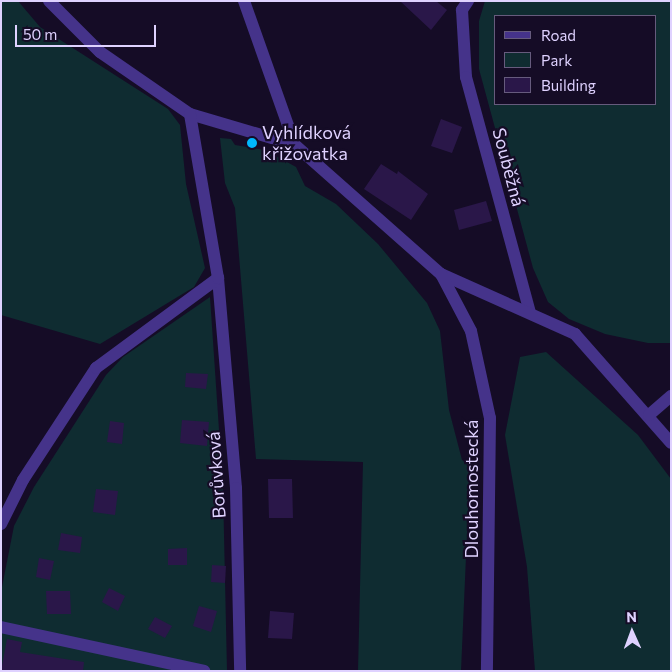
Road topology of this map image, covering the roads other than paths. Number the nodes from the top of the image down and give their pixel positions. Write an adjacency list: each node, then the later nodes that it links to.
1 (49, 1): 4 (street)
2 (244, 1): 5 (street, Dlouhomostecká)
3 (468, 1): 8 (street, Souběžná)
4 (190, 114): 5 (street); 7 (street, Borůvková)
5 (295, 145): 6 (street, Dlouhomostecká)
6 (441, 274): 8 (street); 16 (street, Dlouhomostecká)
7 (218, 278): 12 (street); 15 (street, Borůvková)
8 (530, 312): 10 (street)
9 (671, 396): 10 (street)
10 (649, 415): 11 (street)
11 (671, 443)
12 (1, 524)
13 (1, 627): 14 (street)
14 (204, 671)
15 (240, 671)
16 (487, 671)

